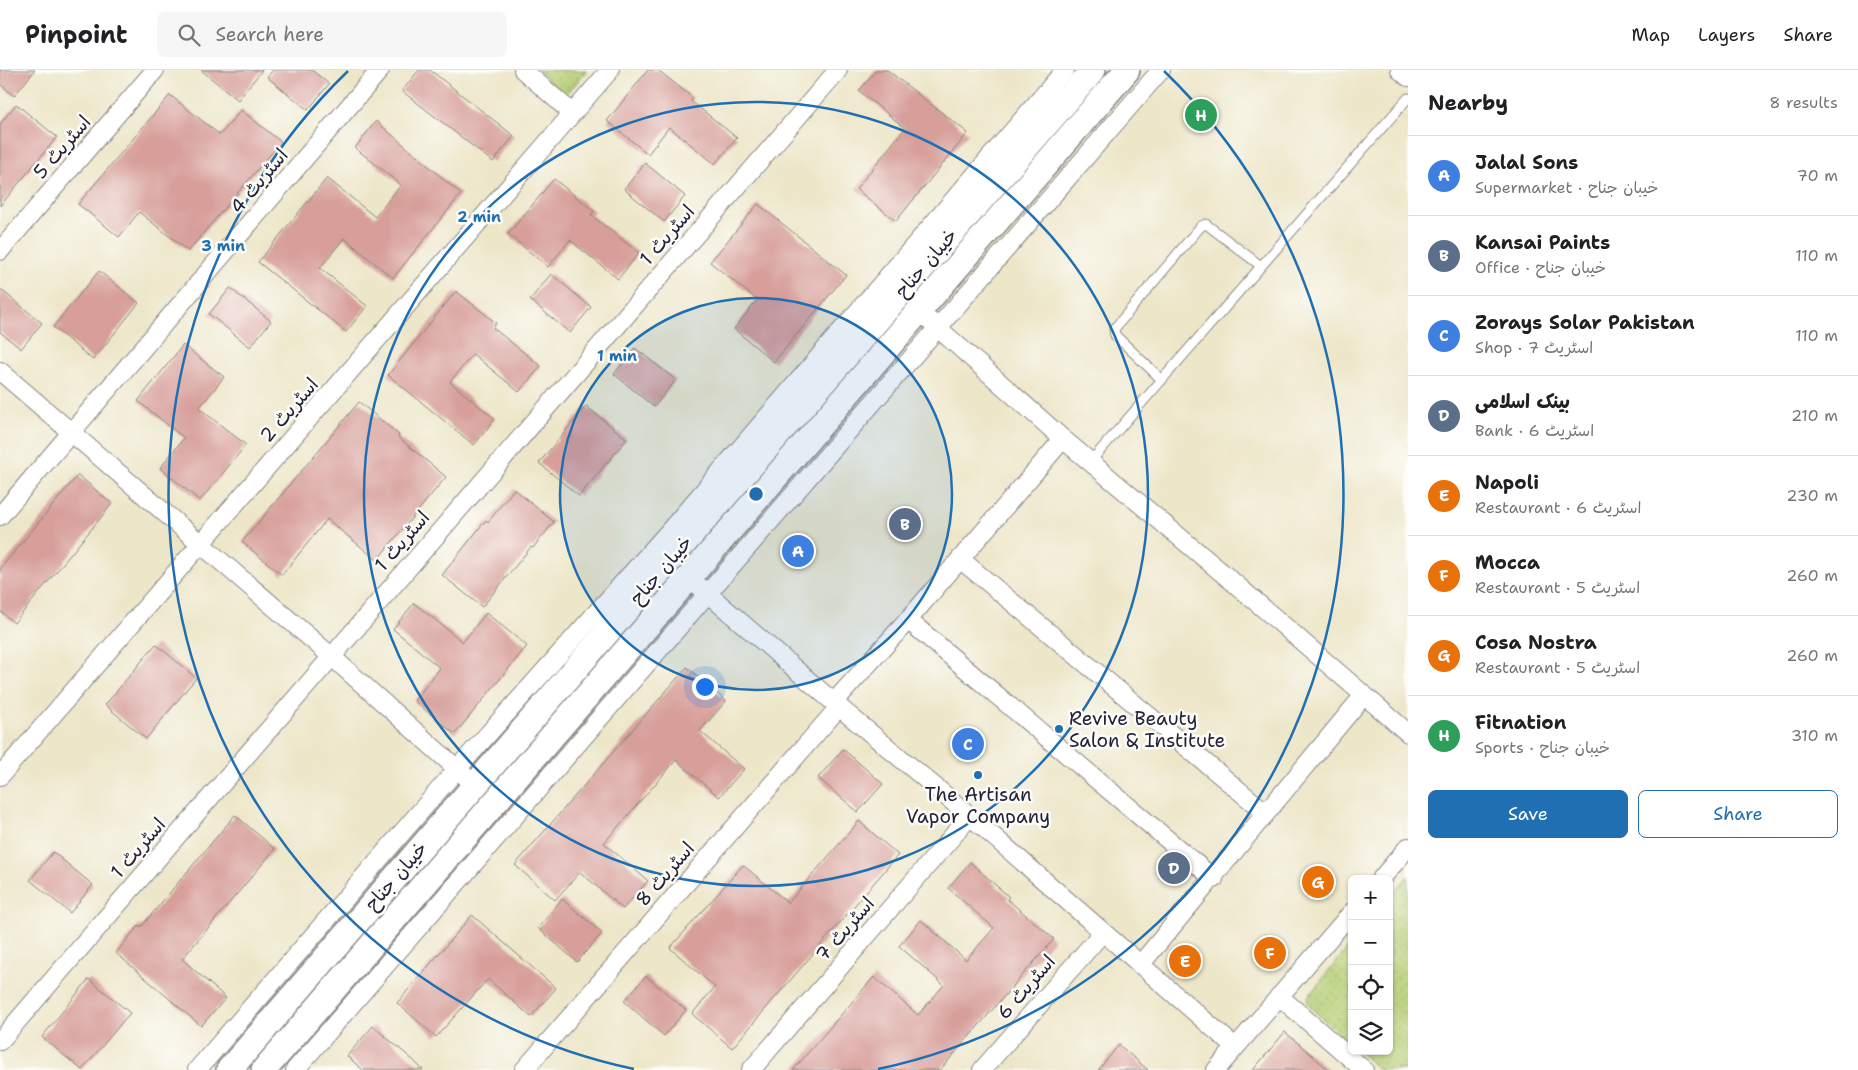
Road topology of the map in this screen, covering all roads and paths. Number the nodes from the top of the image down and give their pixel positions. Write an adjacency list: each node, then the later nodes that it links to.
1 (156, 70): 14 (street, اسٹریٹ 5)
2 (380, 70): 20 (street, اسٹریٹ 4)
3 (523, 70): 13 (street)
4 (610, 70): 13 (street, اسٹریٹ 2)
5 (838, 70): 28 (street, اسٹریٹ 1)
6 (1065, 70): 33 (street)
7 (1093, 70): 33 (main road, خیبان جناح)
8 (1127, 70): 16 (main road, خیبان جناح)
9 (1161, 70): 17 (street)
10 (1400, 70): 11 (street)
11 (1408, 77)
12 (1408, 98): 15 (lane)
13 (572, 113): 24 (street, اسٹریٹ 2)
14 (0, 251)
15 (1261, 266): 19 (lane); 19 (lane)
16 (918, 311): 17 (street); 26 (main road, خیبان جناح)
17 (939, 328): 21 (street); 26 (street)
18 (0, 371): 20 (street)
19 (1162, 380): 22 (lane)
20 (72, 433): 23 (street, اسٹریٹ 4); 24 (street)
21 (1062, 439): 22 (street); 25 (street, اسٹریٹ 8)
22 (1091, 461): 29 (street)
23 (0, 516)
24 (201, 544): 28 (street); 32 (street, اسٹریٹ 2)
25 (960, 559): 27 (street, اسٹریٹ 8); 34 (street)
26 (699, 586): 30 (street); 47 (main road, خیبان جناح); 48 (street)
27 (908, 620): 30 (street, اسٹریٹ 8); 38 (street)
28 (331, 656): 33 (street); 43 (street, اسٹریٹ 1)
29 (1364, 696): 31 (street); 34 (street)
30 (837, 704): 35 (street); 49 (street, اسٹریٹ 8)
31 (1408, 734)
32 (0, 776)
33 (466, 777): 45 (street); 46 (main road, خیبان جناح)
34 (1266, 813): 38 (street)
35 (970, 816): 40 (street); 50 (street, اسٹریٹ 7)
36 (1408, 847): 37 (street)
37 (1384, 875)
38 (1214, 879): 41 (street)
39 (1348, 917): 42 (street)
40 (1103, 932): 41 (street); 51 (street, اسٹریٹ 6)
41 (1140, 965): 44 (street)
42 (1279, 996): 44 (street); 53 (street)
43 (0, 1042)
44 (1235, 1047): 52 (street)
45 (197, 1070)
46 (229, 1070)
47 (264, 1070)
48 (295, 1070)
49 (524, 1070)
50 (751, 1070)
51 (982, 1070)
52 (1216, 1070)
53 (1364, 1070)

